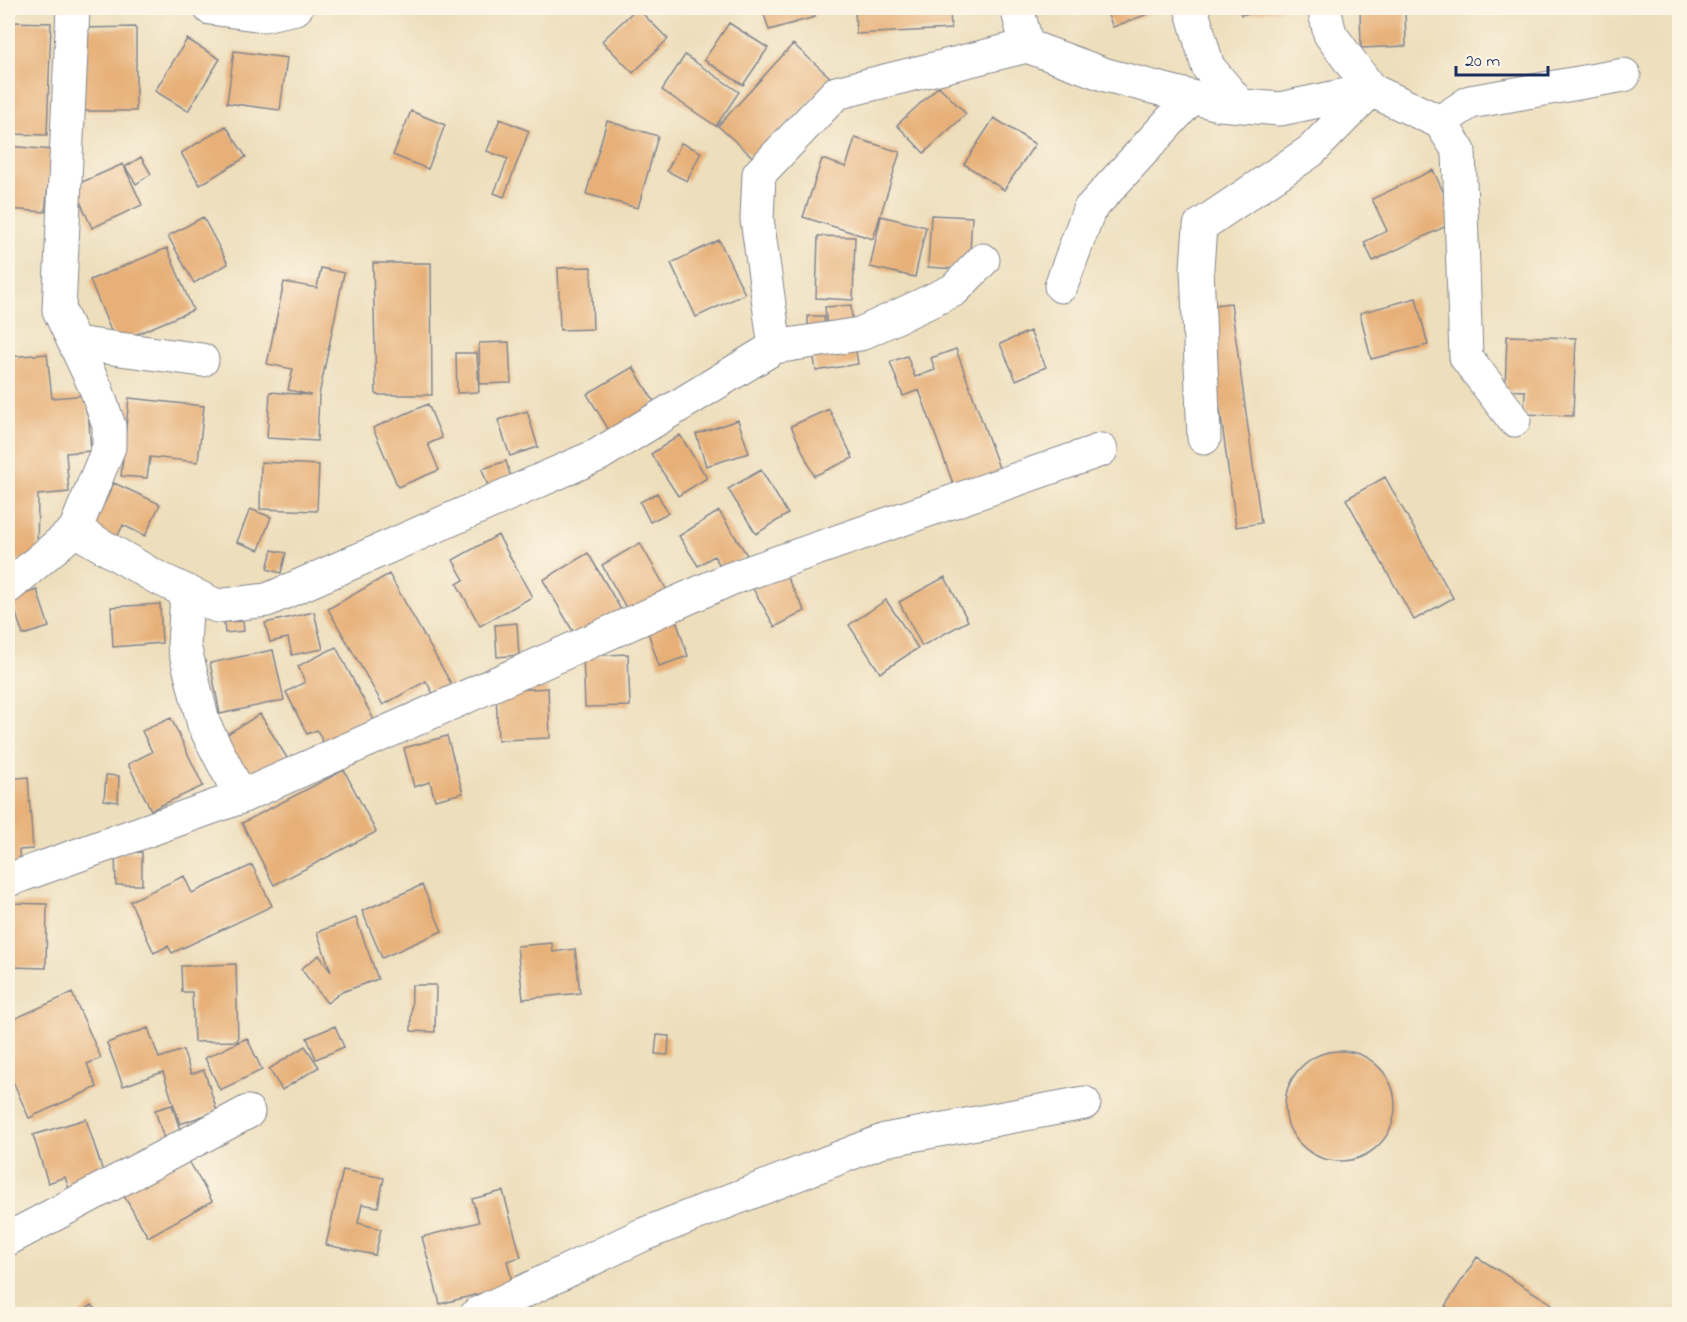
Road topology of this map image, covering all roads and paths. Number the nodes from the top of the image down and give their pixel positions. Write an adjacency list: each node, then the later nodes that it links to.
1 (73, 8): 15 (street)
2 (210, 8): 3 (street)
3 (296, 8)
4 (1017, 8): 7 (street)
5 (1191, 8): 11 (street)
6 (1324, 8): 9 (street)
7 (1027, 46): 10 (street); 16 (street)
8 (1624, 75): 12 (street)
9 (1371, 90): 11 (street); 12 (street); 19 (street)
10 (1192, 97): 11 (street); 14 (street)
11 (1240, 105)
12 (1440, 122): 18 (street)
13 (983, 260): 16 (street)
14 (1061, 286)
15 (75, 343): 17 (street); 21 (street)
16 (775, 347): 23 (street)
17 (202, 360)
18 (1514, 420)
19 (1204, 438)
20 (1101, 450): 24 (street)
21 (75, 530): 22 (street); 23 (street)
22 (8, 587)
23 (187, 592): 24 (street)
24 (241, 797): 25 (street)
25 (8, 880)
26 (1084, 1103): 29 (street)
27 (248, 1112): 28 (street)
28 (8, 1239)
29 (477, 1314)

